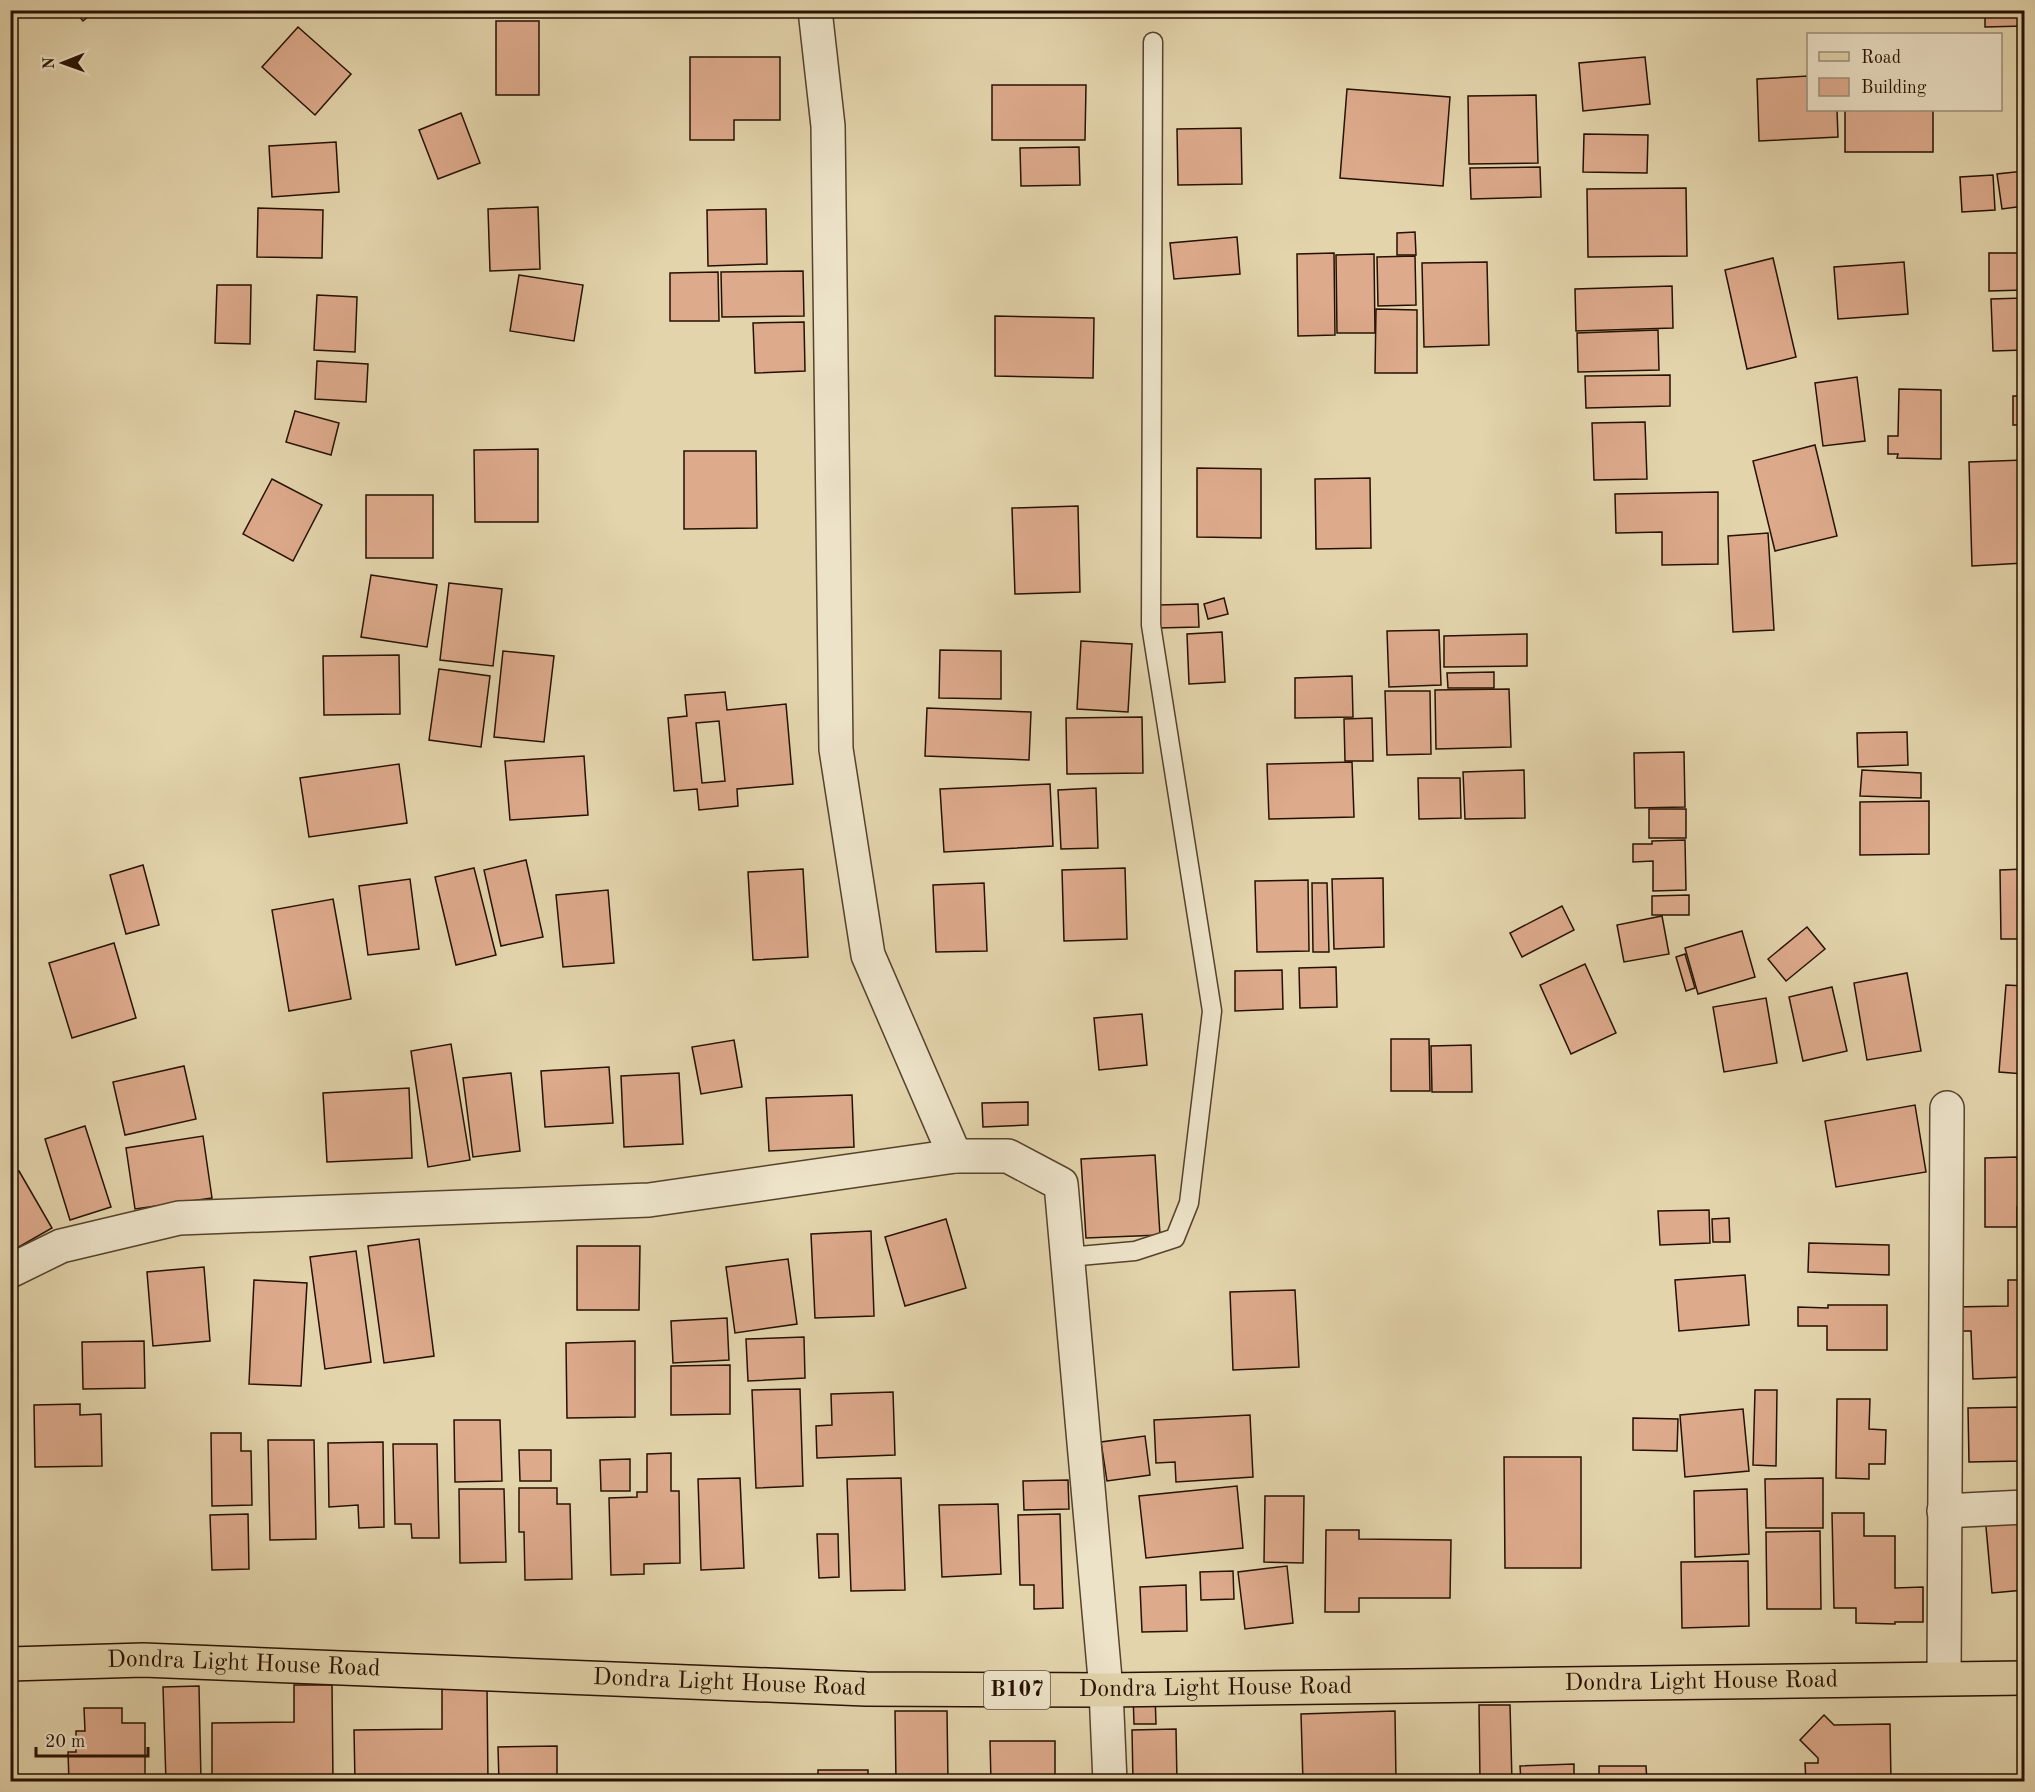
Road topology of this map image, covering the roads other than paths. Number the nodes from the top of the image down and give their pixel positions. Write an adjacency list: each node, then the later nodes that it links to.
1 (815, 10): 4 (street)
2 (1153, 42): 5 (lane)
3 (1947, 1108): 8 (street)
4 (955, 1156): 5 (street); 6 (street)
5 (1068, 1257): 12 (street)
6 (10, 1272)
7 (2025, 1507): 8 (street)
8 (1944, 1511): 10 (street)
9 (10, 1664): 12 (main road, Dondra Light House Road / B107)
10 (1944, 1678): 11 (main road, Dondra Light House Road / B107); 12 (main road, Dondra Light House Road / B107)
11 (2025, 1678)
12 (1106, 1690): 13 (street)
13 (1110, 1782)

